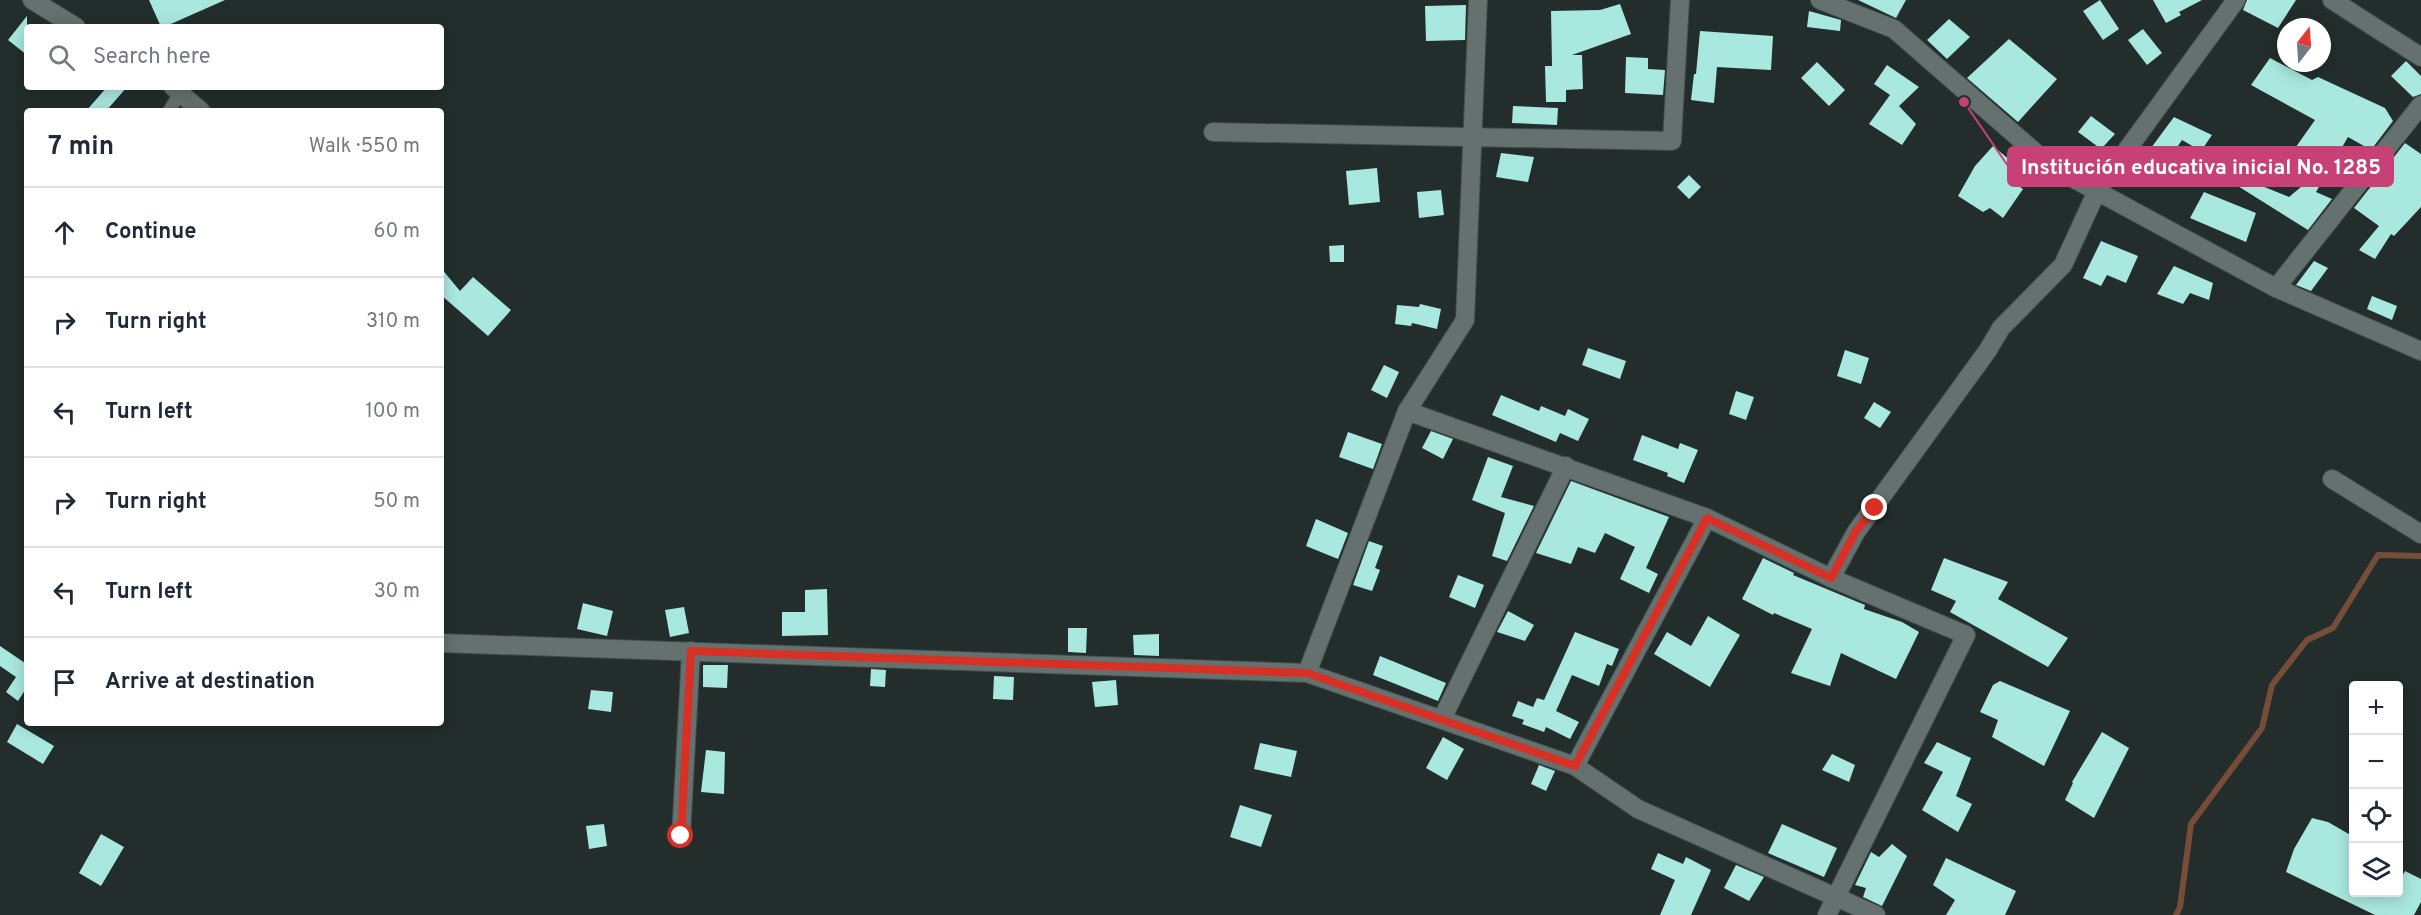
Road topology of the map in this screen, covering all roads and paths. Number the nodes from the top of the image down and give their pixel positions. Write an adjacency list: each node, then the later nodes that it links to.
1 (32, 0): 7 (street)
2 (1478, 0): 14 (street)
3 (1680, 0): 14 (street)
4 (1820, 0): 15 (street)
5 (2236, 0): 15 (street)
6 (2332, 0): 8 (street)
7 (71, 24)
8 (2421, 57)
9 (176, 90): 11 (lane); 12 (street)
10 (2421, 105): 16 (street)
11 (170, 108)
12 (197, 108)
13 (1213, 132): 14 (street)
14 (1473, 138): 18 (street)
15 (2097, 191): 16 (street); 23 (street)
16 (2276, 288): 17 (street)
17 (2421, 351)
18 (1407, 411): 19 (street); 26 (street)
19 (1566, 466): 21 (street); 27 (street)
20 (2332, 479): 22 (street)
21 (1707, 518): 23 (street); 28 (street)
22 (2421, 534)
23 (1831, 578): 30 (street)
24 (444, 643): 25 (street)
25 (691, 651): 26 (street); 29 (street)
26 (1307, 673): 27 (street)
27 (1442, 719): 28 (street)
28 (1575, 766): 30 (street)
29 (681, 836)
30 (1838, 896): 31 (street); 32 (street)
31 (1827, 915)
32 (1876, 915)

